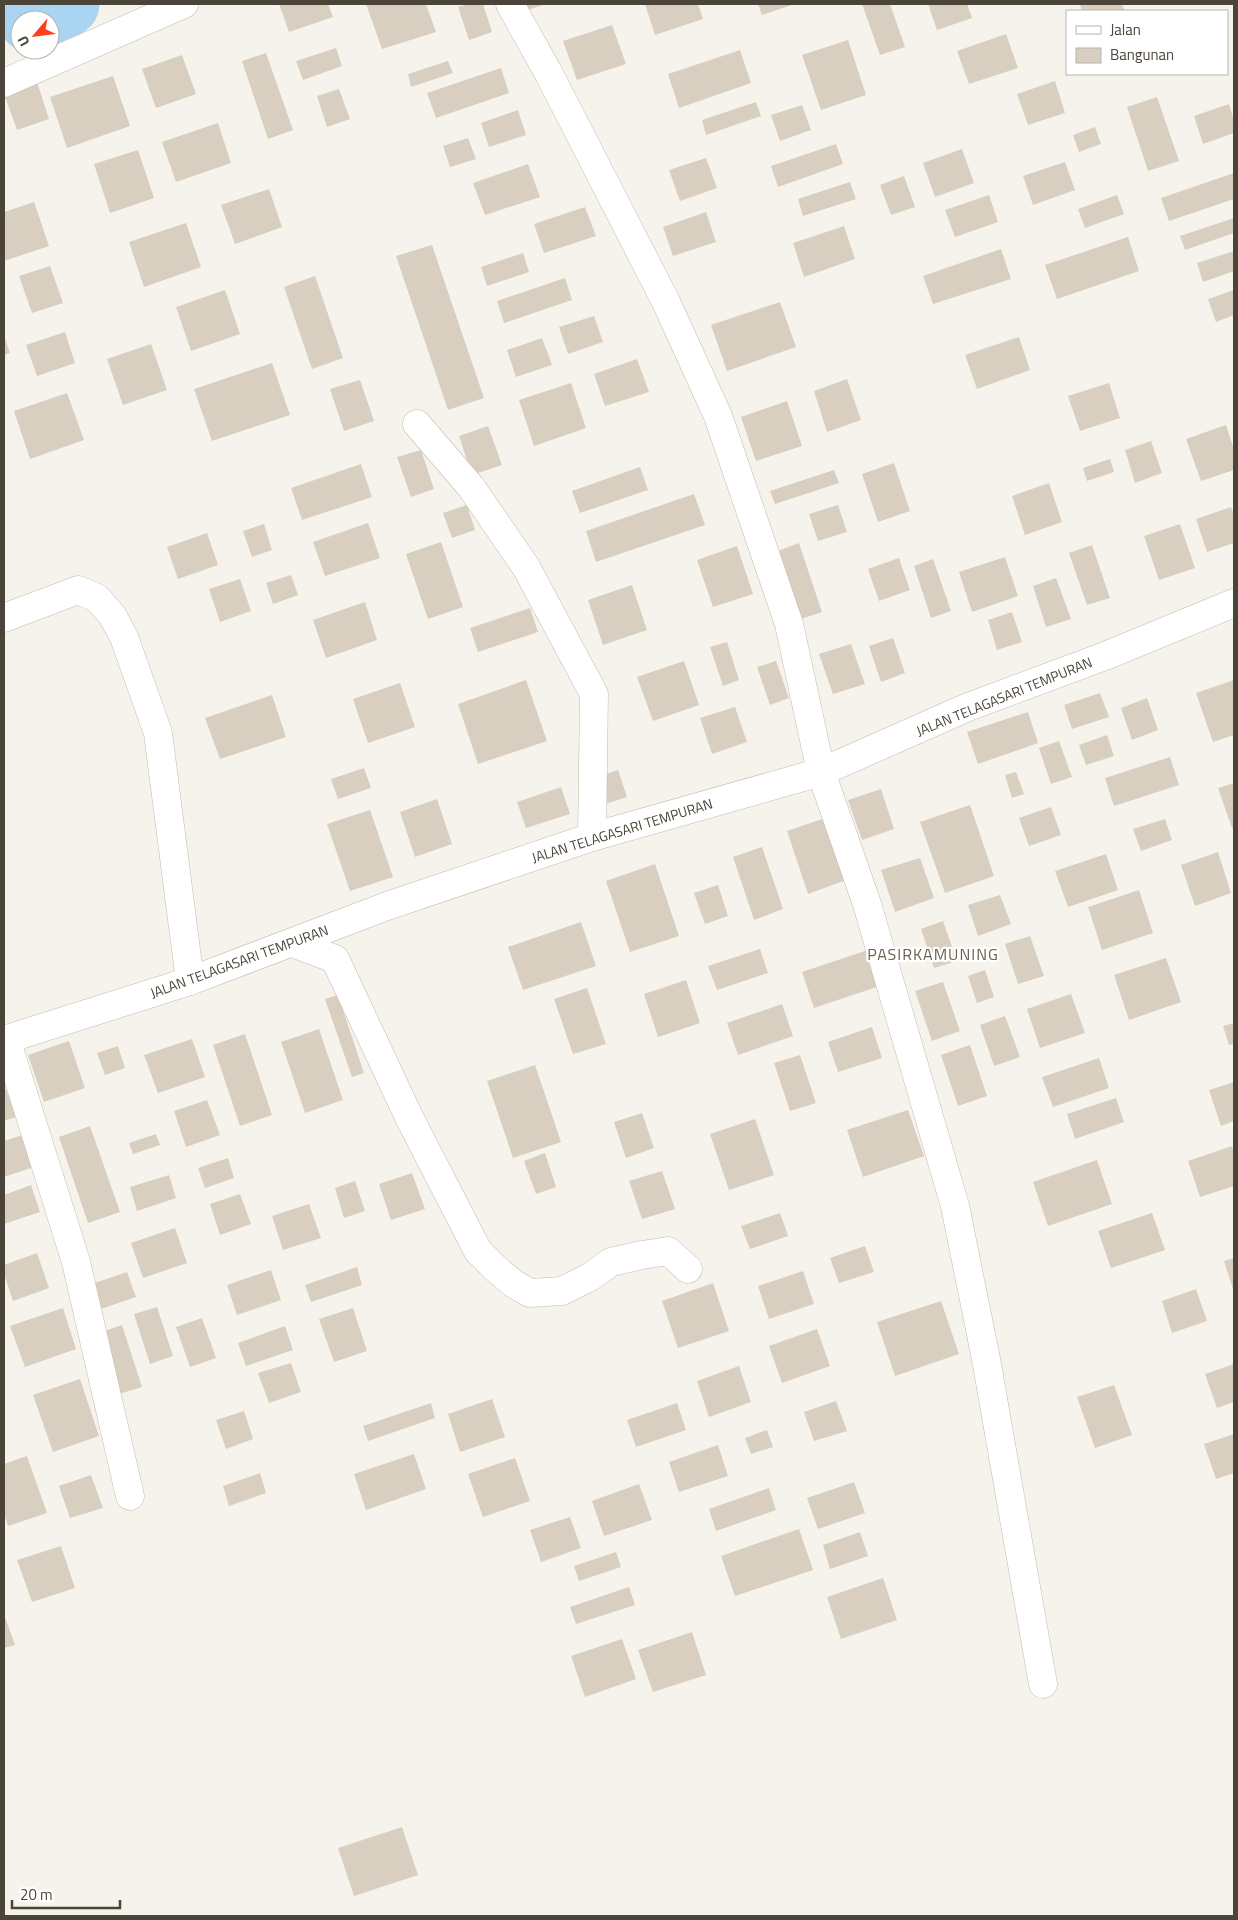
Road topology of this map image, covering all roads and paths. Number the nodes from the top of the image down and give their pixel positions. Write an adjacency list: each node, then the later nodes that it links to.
1 (184, 4): 3 (street)
2 (510, 4): 7 (street)
3 (4, 83)
4 (417, 424): 8 (street)
5 (1234, 603): 7 (street, JALAN TELAGASARI TEMPURAN)
6 (4, 618): 10 (street)
7 (821, 772): 8 (street, JALAN TELAGASARI TEMPURAN); 14 (street)
8 (592, 837): 9 (street, JALAN TELAGASARI TEMPURAN)
9 (292, 943): 10 (street, JALAN TELAGASARI TEMPURAN); 12 (street)
10 (190, 981): 11 (street, JALAN TELAGASARI TEMPURAN)
11 (5, 1040): 13 (street)
12 (688, 1269)
13 (130, 1496)
14 (1043, 1684)

